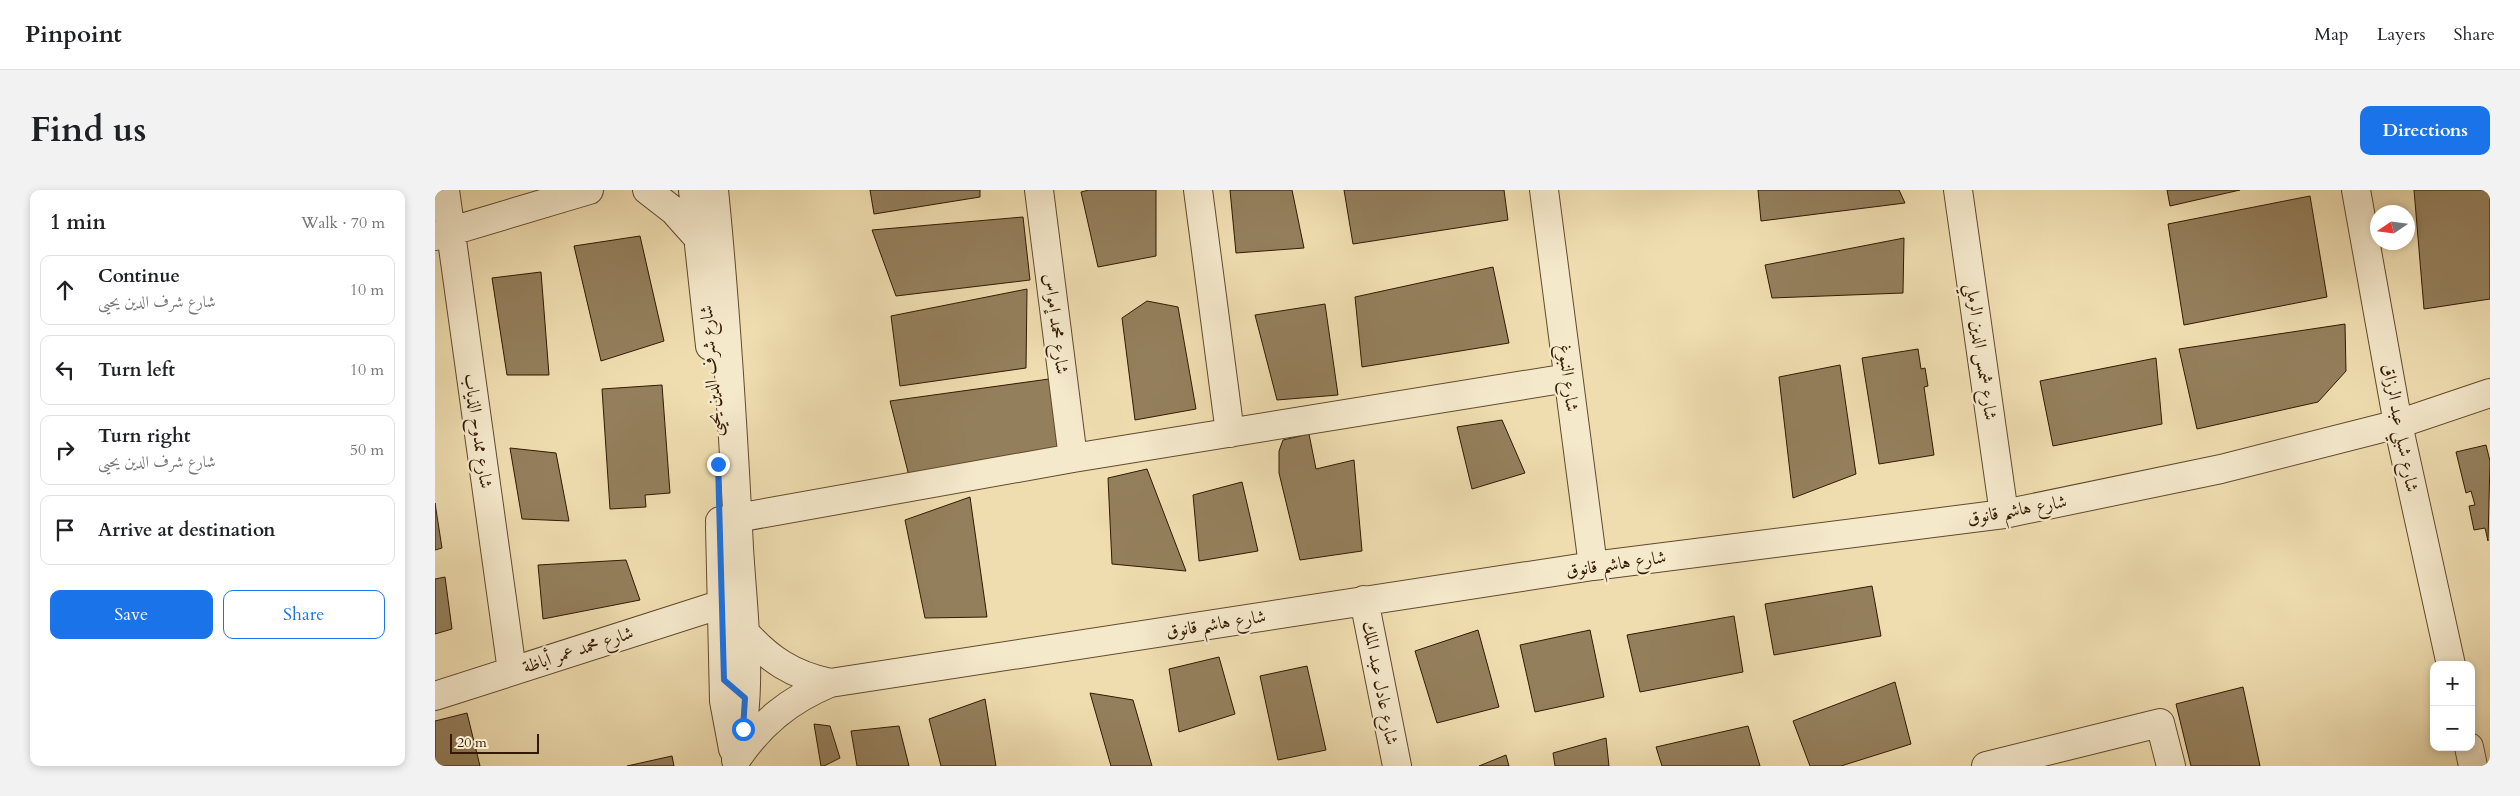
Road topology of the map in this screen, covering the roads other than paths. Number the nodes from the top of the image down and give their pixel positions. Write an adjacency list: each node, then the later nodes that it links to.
1 (445, 190): 11 (street, شارع ممدوح الذياب)
2 (589, 190): 11 (street)
3 (647, 190): 12 (street)
4 (693, 190): 12 (street, شارع شرف الدين يحيى)
5 (714, 190): 19 (street, شارع شرف الدين يحيى)
6 (1039, 190): 17 (street, شارع محمد إمواس)
7 (1198, 190): 16 (street)
8 (1544, 190): 13 (street, شارع النبوغ)
9 (1958, 190): 18 (street, شارع شمس الدين الرملي)
10 (2356, 190): 15 (street, شارع شبلي عبد الرزاق)
11 (442, 234): 25 (street, شارع ممدوح الذياب)
12 (699, 239): 19 (street, شارع شرف الدين يحيى)
13 (1568, 378): 16 (street); 20 (street, شارع النبوغ)
14 (2490, 393): 15 (street, شارع هاشم قانوق)
15 (2398, 424): 18 (street, شارع هاشم قانوق); 24 (street, شارع شبلي عبد الرزاق)
16 (1230, 433): 17 (street)
17 (1073, 458): 19 (street)
18 (2004, 514): 20 (street, شارع هاشم قانوق)
19 (729, 519): 22 (street, شارع شرف الدين يحيى); 23 (street, شارع شرف الدين يحيى)
20 (1593, 566): 21 (street, شارع هاشم قانوق)
21 (1364, 600): 27 (street, شارع هاشم قانوق); 34 (street, شارع عادل عبد الملك)
22 (721, 604): 25 (street, شارع محمد عمر أباظة); 26 (street, شارع شرف الدين يحيى)
23 (744, 631): 27 (street, شارع هاشم قانوق); 29 (street, شارع شرف الدين يحيى)
24 (2450, 661)
25 (512, 671): 28 (street, شارع محمد عمر أباظة)
26 (724, 680): 29 (street); 33 (street, شارع شرف الدين يحيى)
27 (830, 683): 30 (street, شارع هاشم قانوق)
28 (435, 696)
29 (745, 698): 30 (street); 33 (street, شارع شرف الدين يحيى)
30 (779, 711): 33 (street, شارع هاشم قانوق)
31 (2470, 751): 37 (street)
32 (2490, 759): 37 (street)
33 (736, 763)
34 (1397, 766)
35 (1986, 766): 36 (street)
36 (2171, 766)
37 (2473, 766)

